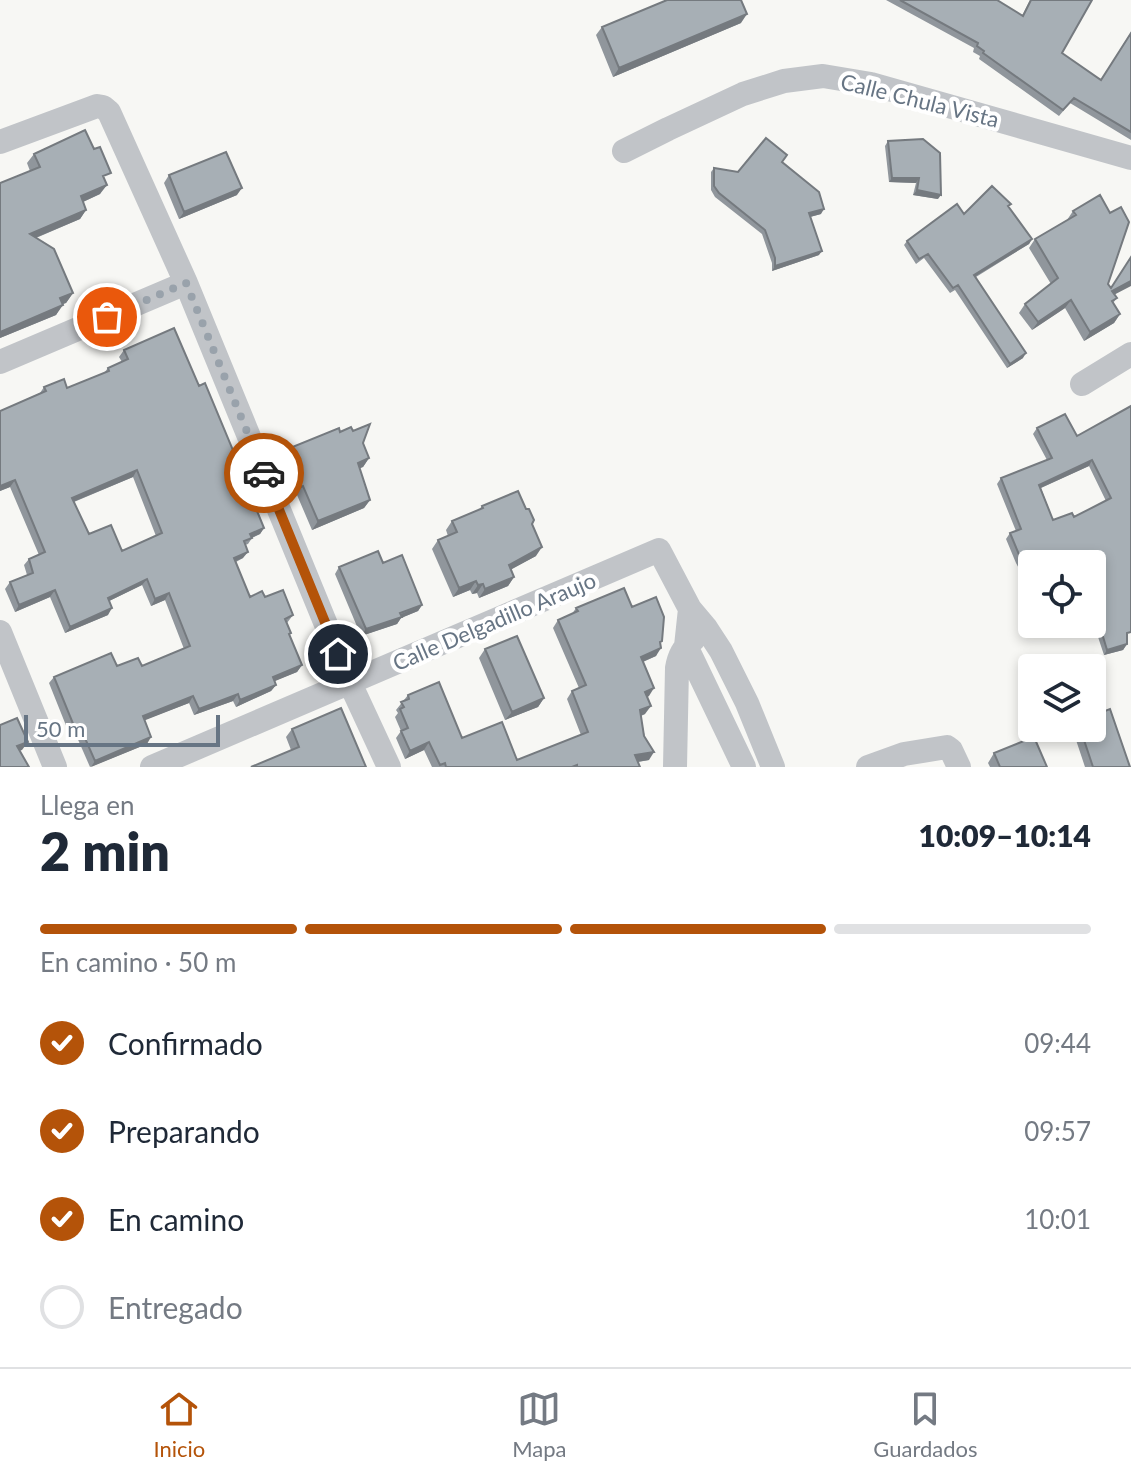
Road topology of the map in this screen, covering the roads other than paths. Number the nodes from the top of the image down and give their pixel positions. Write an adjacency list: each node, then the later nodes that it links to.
1 (0, 142): 4 (street)
2 (624, 151): 3 (street, Calle Chula Vista)
3 (1131, 158)
4 (186, 283): 6 (street); 12 (street)
5 (1131, 354): 7 (street)
6 (0, 362)
7 (1082, 384)
8 (690, 609): 9 (street); 11 (street); 12 (street, Calle Delgadillo Araujo)
9 (706, 628): 11 (street); 13 (street)
10 (0, 632): 17 (street)
11 (686, 646): 14 (street); 20 (street)
12 (350, 683): 18 (street, Calle Delgadillo Araujo); 19 (street)
13 (751, 714): 14 (street); 15 (street)
14 (725, 724): 21 (street)
15 (767, 765)
16 (957, 766): 22 (street)
17 (55, 767)
18 (152, 767)
19 (389, 767)
20 (675, 767)
21 (744, 767)
22 (868, 767)

